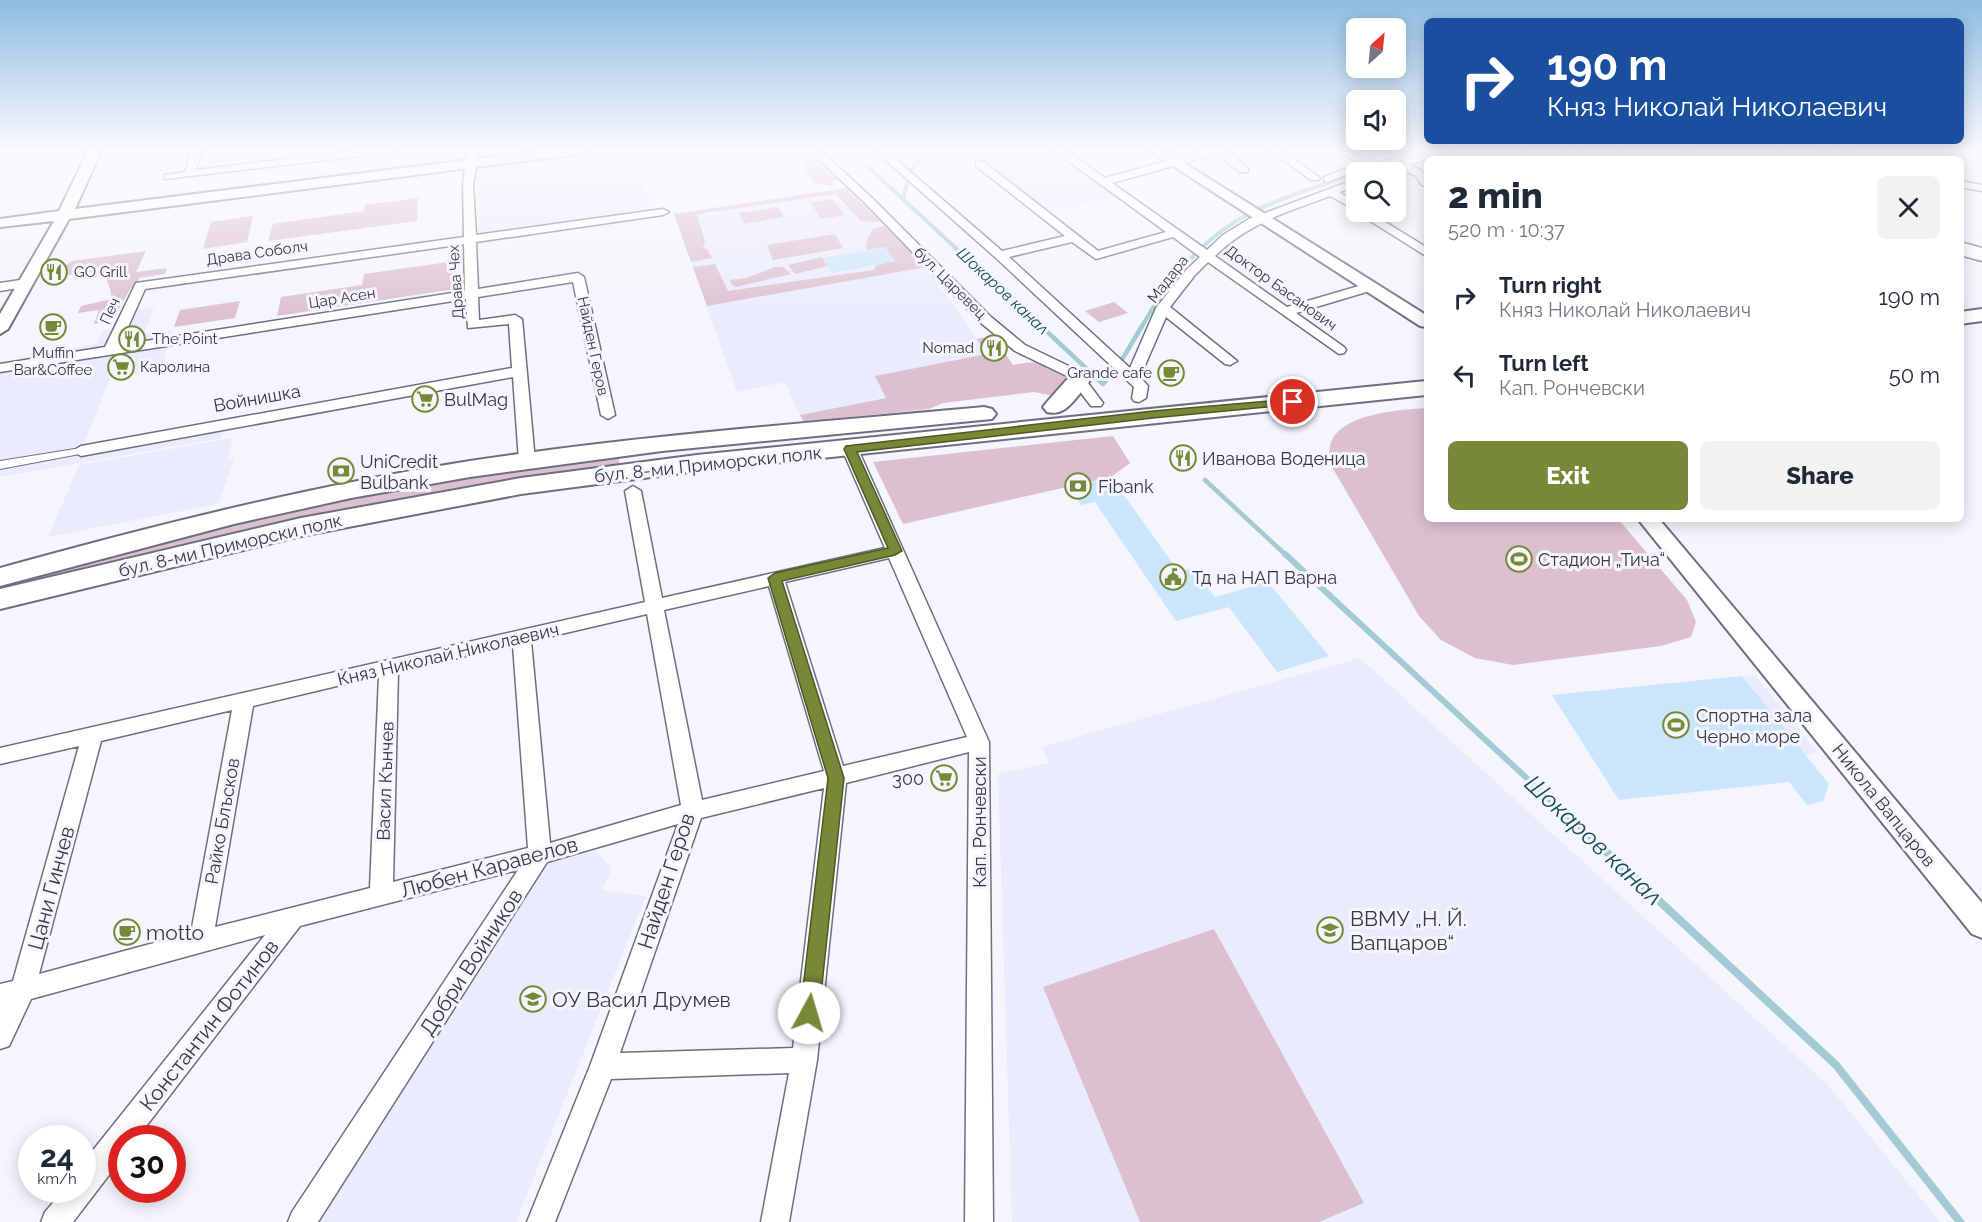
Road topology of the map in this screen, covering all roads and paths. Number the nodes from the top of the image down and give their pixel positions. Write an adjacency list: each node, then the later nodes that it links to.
1 (68, 206): 11 (street)
2 (129, 206): 11 (street)
3 (469, 206): 17 (street, Драва Чех)
4 (874, 206): 41 (street, бул. Царевец)
5 (943, 206): 20 (street)
6 (1033, 206): 16 (street)
7 (1138, 206): 15 (street, Доктор Басанович)
8 (1240, 206): 12 (street)
9 (1287, 206): 12 (street, Мадара)
10 (663, 212): 17 (street, Драва Соболч)
11 (64, 214): 14 (street); 22 (street)
12 (1255, 216): 19 (street, Мадара); 24 (street)
13 (1378, 222): 18 (street)
14 (0, 223)
15 (1176, 233): 16 (street); 19 (street, Доктор Басанович)
16 (1074, 238): 20 (street)
17 (470, 239): 23 (street, Драва Соболч); 26 (street, Драва Чех)
18 (1424, 251)
19 (1203, 253): 27 (street, Мадара); 28 (street, Доктор Басанович)
20 (1000, 255): 42 (street)
21 (578, 277): 26 (street, Цар Асен); 46 (street, Найден Геров)
22 (27, 282): 25 (street); 32 (street)
23 (140, 286): 35 (street, Печ)
24 (1369, 286): 28 (street); 31 (street)
25 (0, 287)
26 (471, 295): 35 (street, Цар Асен); 39 (street, Драва Чех)
27 (1163, 308): 37 (street); 42 (street, Мадара)
28 (1285, 312): 36 (street, Доктор Басанович)
29 (1982, 315): 30 (main road)
30 (1964, 317)
31 (1424, 318)
32 (0, 329)
33 (1982, 333): 34 (main road)
34 (1964, 335)
35 (111, 350): 38 (street, Цар Асен)
36 (1339, 350)
37 (1230, 361)
38 (0, 368)
39 (521, 371): 49 (street, Войнишка); 50 (street, Драва Чех)
40 (1424, 371): 42 (main road, бул. 8-ми Приморски полк)
41 (1079, 380): 44 (street, бул. Царевец); 45 (main road)
42 (1133, 383): 44 (main road, бул. 8-ми Приморски полк); 47 (main road)
43 (1424, 388): 47 (main road, бул. 8-ми Приморски полк)
44 (1096, 403): 45 (main road, бул. 8-ми Приморски полк); 47 (main road)
45 (1055, 407): 50 (main road, бул. 8-ми Приморски полк)
46 (608, 414)
47 (1119, 419): 48 (main road, бул. 8-ми Приморски полк)
48 (850, 449): 54 (street, Кап. Рончевски); 57 (main road, бул. 8-ми Приморски полк)
49 (81, 451): 51 (street, Войнишка)
50 (527, 461): 55 (main road, бул. 8-ми Приморски полк)
51 (0, 465)
52 (633, 491): 58 (street, Найден Геров)
53 (1650, 522): 70 (street, Никола Вапцаров)
54 (895, 551): 56 (street, Княз Николай Николаевич); 63 (street, Кап. Рончевски)
55 (0, 577)
56 (775, 578): 58 (street, Княз Николай Николаевич); 65 (street)
57 (0, 599)
58 (656, 606): 59 (street, Княз Николай Николаевич); 66 (street, Найден Геров)
59 (522, 638): 60 (street, Княз Николай Николаевич); 67 (street)
60 (389, 667): 61 (street, Княз Николай Николаевич); 68 (street, Васил Кънчев)
61 (244, 700): 62 (street, Княз Николай Николаевич); 71 (street, Райко Блъсков)
62 (92, 736): 64 (street, Княз Николай Николаевич); 72 (street, Цани Гинчев)
63 (979, 742): 65 (street, Любен Каравелов); 82 (street, Кап. Рончевски)
64 (0, 756)
65 (836, 778): 66 (street, Любен Каравелов); 74 (street)
66 (693, 811): 67 (street, Любен Каравелов); 75 (street, Найден Геров)
67 (540, 855): 68 (street, Любен Каравелов); 79 (street, Добри Войников)
68 (381, 895): 69 (street, Любен Каравелов)
69 (292, 919): 71 (street, Любен Каравелов); 76 (street, Константин Фотинов)
70 (1982, 925)
71 (201, 941): 72 (street, Любен Каравелов)
72 (11, 993): 73 (street, Цани Гинчев)
73 (0, 1037)
74 (804, 1060): 75 (street); 81 (street)
75 (603, 1066): 80 (street, Найден Геров)
76 (96, 1170)
77 (70, 1203): 78 (street, Константин Фотинов)
78 (55, 1222)
79 (302, 1222)
80 (541, 1222)
81 (775, 1222)
82 (979, 1222)

